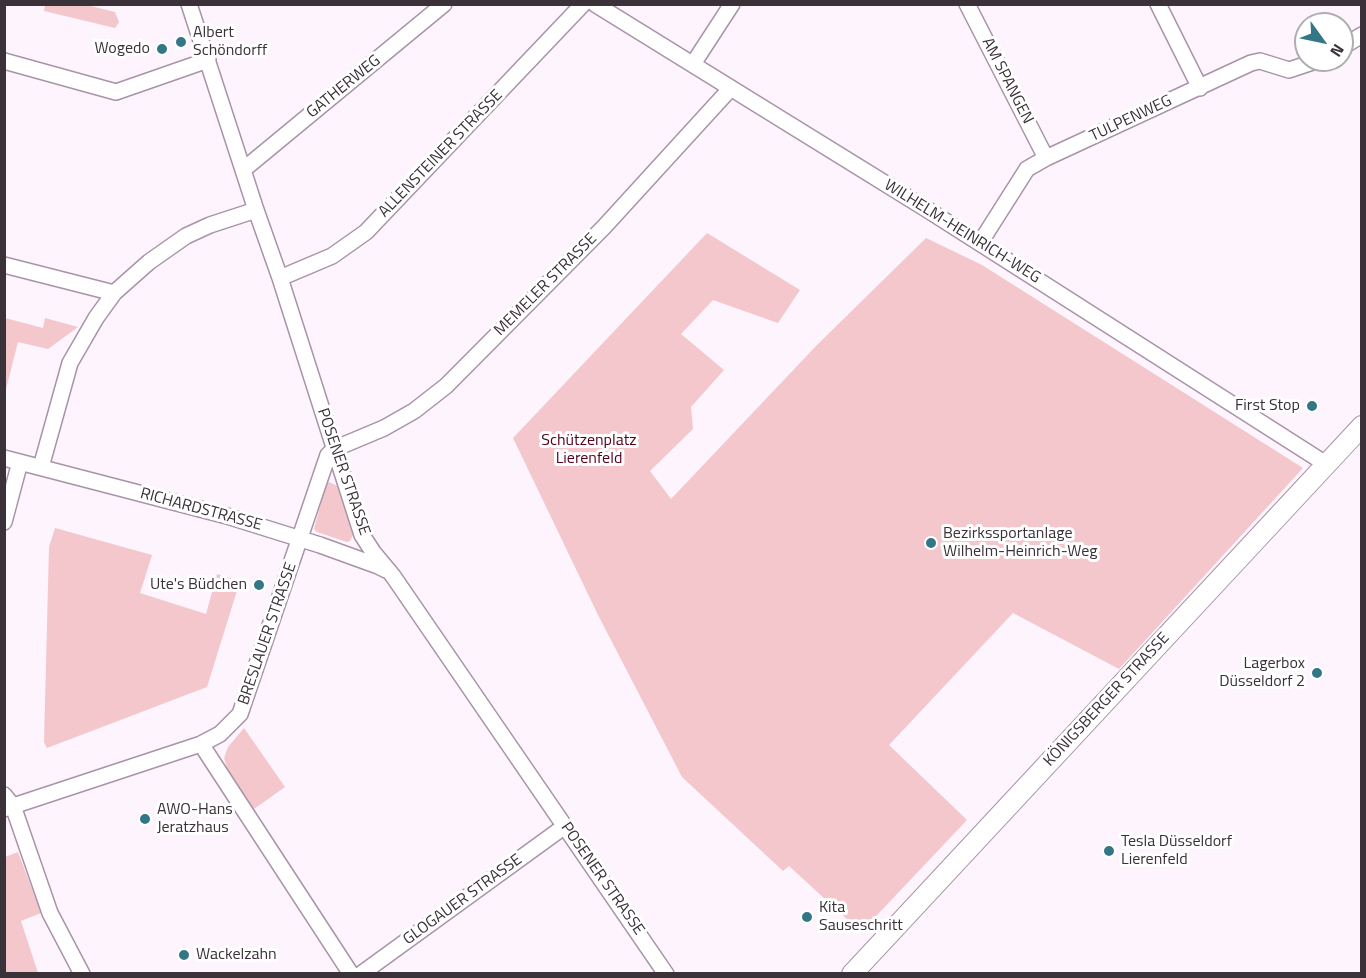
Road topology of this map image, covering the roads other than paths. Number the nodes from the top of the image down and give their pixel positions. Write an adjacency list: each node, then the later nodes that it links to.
1 (189, 4): 8 (street, POSENER STRASSE)
2 (444, 4): 15 (street, GATHERWEG)
3 (583, 4): 19 (street, ALLENSTEINER STRASSE)
4 (595, 4): 10 (street, WILHELM-HEINRICH-WEG)
5 (732, 4): 10 (street)
6 (967, 4): 14 (street, AM SPANGEN)
7 (1158, 4): 13 (street)
8 (208, 60): 9 (street); 15 (street, POSENER STRASSE)
9 (4, 62)
10 (693, 64): 12 (street, WILHELM-HEINRICH-WEG)
11 (1294, 68): 13 (street, TULPENWEG)
12 (731, 88): 17 (street, WILHELM-HEINRICH-WEG); 22 (street, MEMELER STRASSE)
13 (1200, 88): 14 (street, TULPENWEG)
14 (1046, 158): 17 (street, TULPENWEG)
15 (243, 170): 16 (street, POSENER STRASSE)
16 (256, 210): 19 (street, POSENER STRASSE); 20 (street)
17 (980, 243): 25 (street, WILHELM-HEINRICH-WEG)
18 (4, 265): 20 (street)
19 (280, 278): 22 (street, POSENER STRASSE)
20 (114, 293): 26 (street)
21 (1362, 426): 25 (main road, KÖNIGSBERGER STRASSE)
22 (334, 449): 28 (street, BRESLAUER STRASSE); 29 (street, POSENER STRASSE)
23 (4, 458): 24 (street, RICHARDSTRASSE)
24 (20, 462): 26 (street, RICHARDSTRASSE); 27 (street)
25 (1326, 464): 37 (main road, KÖNIGSBERGER STRASSE)
26 (40, 467): 28 (street, RICHARDSTRASSE)
27 (4, 522)
28 (300, 538): 29 (street, RICHARDSTRASSE); 30 (street, BRESLAUER STRASSE)
29 (393, 576): 32 (street, POSENER STRASSE)
30 (201, 744): 31 (street, BRESLAUER STRASSE); 34 (street)
31 (7, 803): 33 (street)
32 (566, 826): 35 (street, GLOGAUER STRASSE); 36 (street, POSENER STRASSE)
33 (82, 974)
34 (351, 974)
35 (361, 974)
36 (666, 974)
37 (852, 974)

